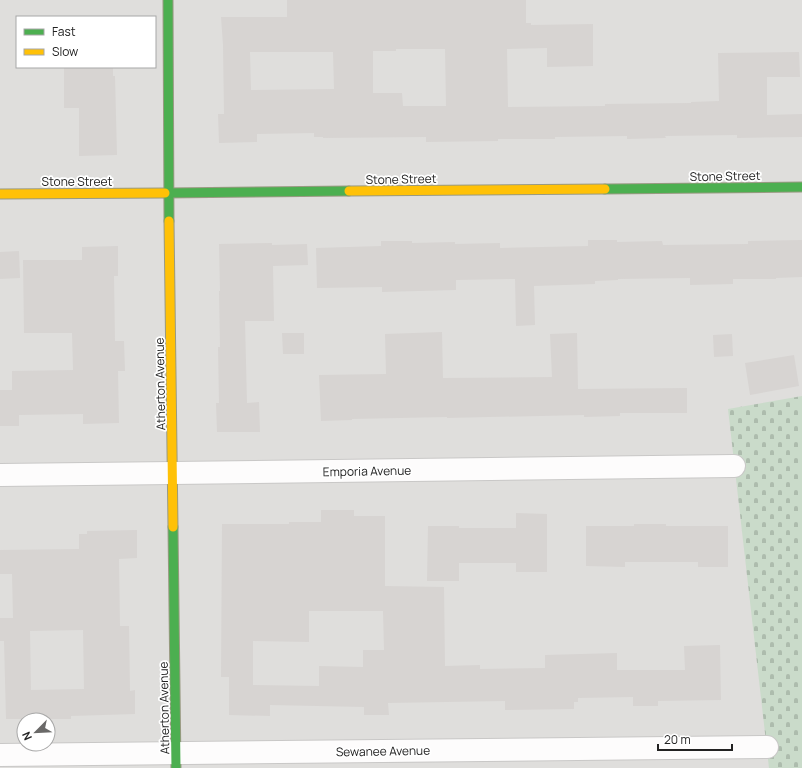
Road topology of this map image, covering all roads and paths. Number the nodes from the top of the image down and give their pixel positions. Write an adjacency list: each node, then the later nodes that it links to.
1 (168, 0): 3 (street, Atherton Avenue)
2 (802, 187): 3 (street, Stone Street)
3 (169, 193): 4 (street, Stone Street); 6 (street, Atherton Avenue)
4 (0, 194)
5 (734, 466): 6 (street, Emporia Avenue)
6 (173, 473): 7 (street, Emporia Avenue); 10 (street, Atherton Avenue)
7 (0, 474)
8 (767, 747): 10 (street, Sewanee Avenue)
9 (0, 755): 10 (street, Sewanee Avenue)
10 (176, 761)

